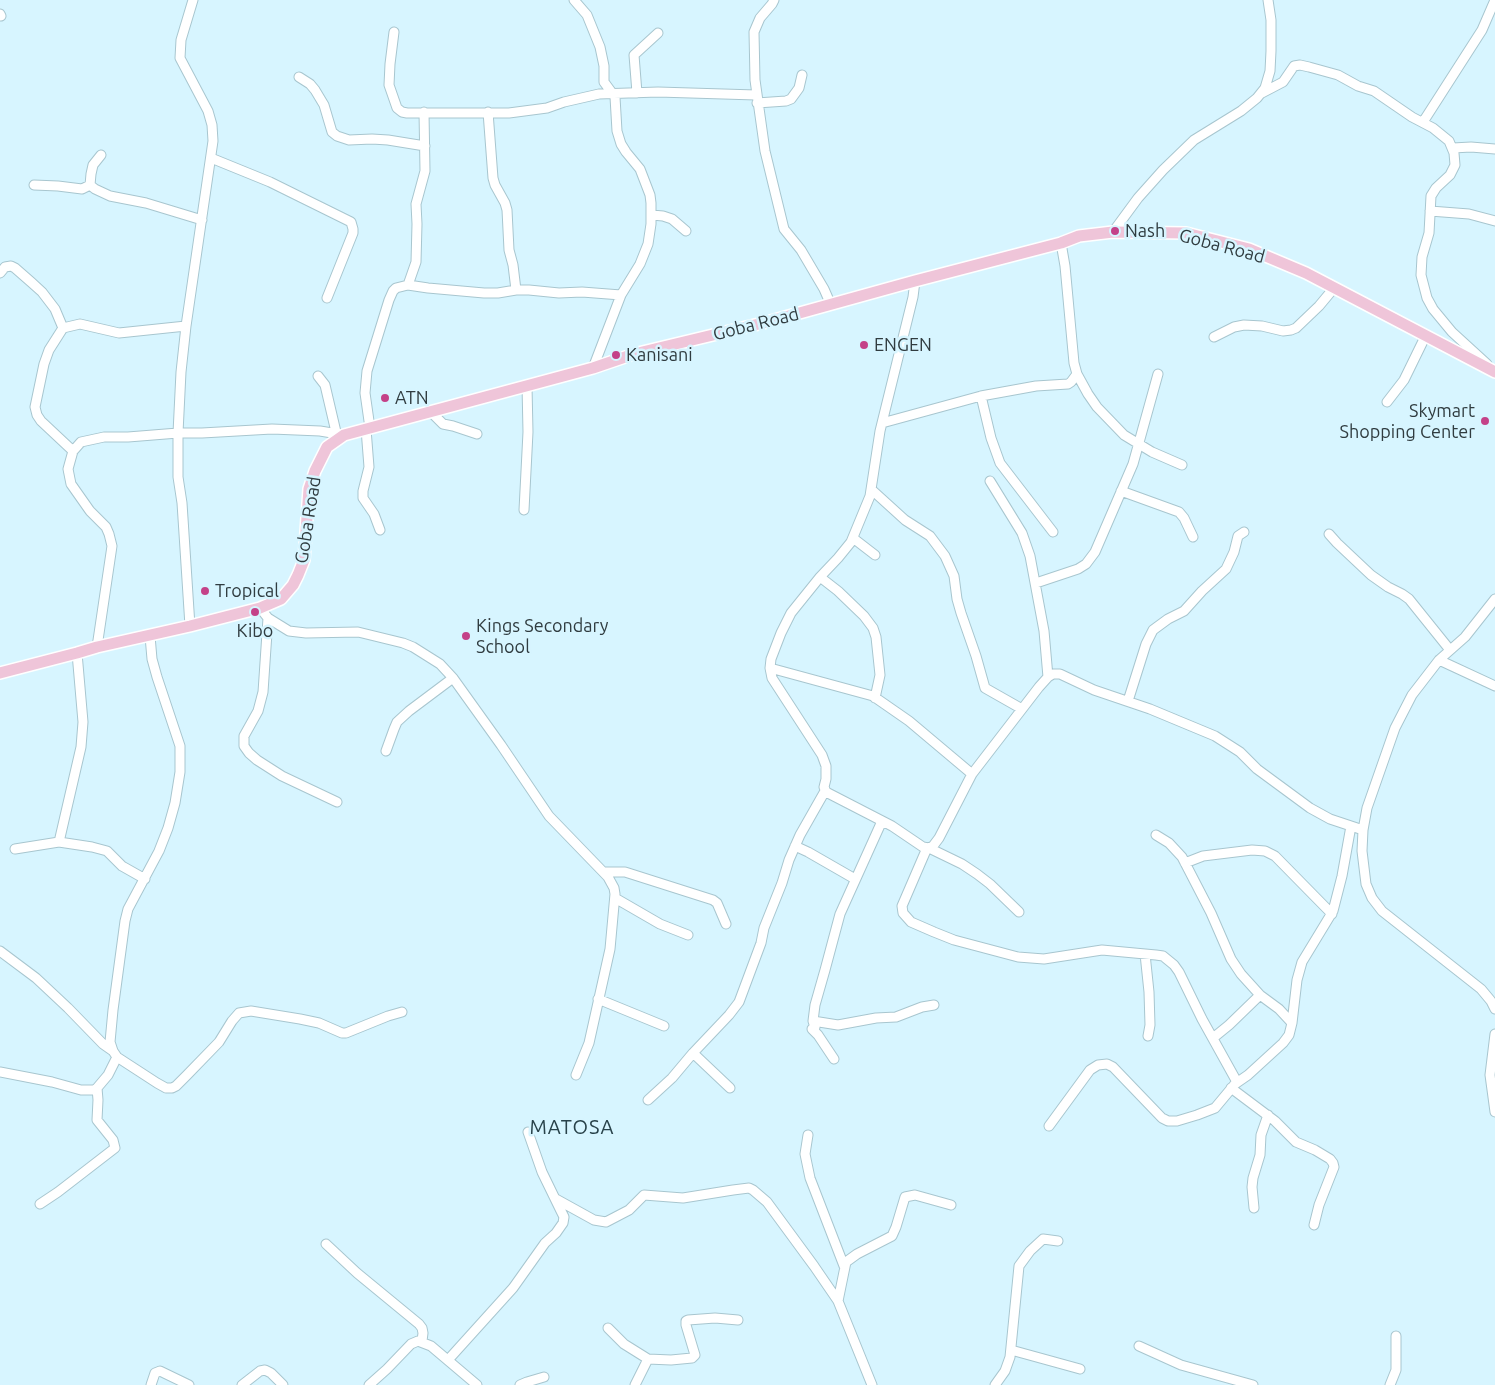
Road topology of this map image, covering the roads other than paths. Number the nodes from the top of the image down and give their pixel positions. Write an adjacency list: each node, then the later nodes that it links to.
1 (193, 0): 21 (street)
2 (574, 0): 12 (street)
3 (774, 0): 13 (street)
4 (1268, 0): 10 (street)
5 (1495, 0): 16 (street)
6 (394, 32): 14 (street)
7 (658, 33): 11 (street)
8 (802, 75): 13 (street)
9 (299, 77): 17 (street)
10 (1262, 93): 16 (street); 29 (street)
11 (637, 94): 12 (street); 13 (street)
12 (614, 95): 15 (street); 25 (street)
13 (757, 99): 38 (street)
14 (424, 112): 15 (street); 17 (street)
15 (488, 112): 35 (street)
16 (1423, 122): 18 (street)
17 (425, 146): 33 (street)
18 (1453, 148): 19 (street); 24 (street)
19 (1495, 149)
20 (101, 156): 23 (street)
21 (211, 158): 26 (street); 37 (street)
22 (34, 185): 23 (street)
23 (90, 185): 26 (street)
24 (1430, 210): 27 (street); 44 (street)
25 (652, 216): 28 (street); 36 (street)
26 (202, 220): 39 (street)
27 (1495, 221)
28 (686, 231)
29 (1113, 232): 30 (main road, Goba Road); 34 (main road, Goba Road)
30 (1061, 243): 32 (main road, Goba Road); 45 (street)
31 (0, 273): 40 (street)
32 (915, 280): 38 (main road, Goba Road); 52 (street)
33 (408, 285): 35 (street); 53 (street)
34 (1334, 288): 41 (main road, Goba Road); 42 (street)
35 (516, 290): 36 (street)
36 (621, 296): 43 (street)
37 (327, 298)
38 (831, 305): 43 (main road, Goba Road)
39 (186, 326): 40 (street); 54 (street)
40 (63, 328): 58 (street)
41 (1426, 335): 44 (main road, Goba Road); 50 (street)
42 (1214, 337)
43 (593, 368): 48 (main road, Goba Road)
44 (1494, 371)
45 (1078, 374): 49 (street); 57 (street)
46 (1158, 374): 57 (street)
47 (318, 376): 55 (street)
48 (527, 386): 51 (main road, Goba Road); 63 (street)
49 (981, 396): 52 (street); 65 (street)
50 (1387, 402)
51 (431, 412): 53 (main road, Goba Road); 56 (street)
52 (882, 423): 61 (street)
53 (368, 429): 55 (main road, Goba Road); 64 (street)
54 (178, 433): 55 (street); 58 (street); 76 (street)
55 (340, 434): 74 (main road, Goba Road)
56 (477, 434)
57 (1138, 444): 59 (street); 62 (street)
58 (73, 451): 78 (street)
59 (1182, 466)
60 (990, 481): 72 (street)
61 (872, 490): 69 (street); 89 (street)
62 (1121, 491): 68 (street); 72 (street)
63 (524, 510)
64 (380, 530)
65 (1053, 532)
66 (1244, 532): 88 (street)
67 (1329, 534): 79 (street)
68 (1193, 537)
69 (853, 538): 70 (street); 71 (street)
70 (875, 555)
71 (820, 577): 82 (street); 87 (street)
72 (1036, 583): 84 (street)
73 (1495, 599): 79 (street)
74 (260, 608): 75 (street); 76 (main road, Goba Road)
75 (268, 618): 85 (street); 93 (street)
76 (190, 626): 77 (main road, Goba Road)
77 (150, 636): 78 (main road, Goba Road); 104 (street)
78 (97, 647): 80 (main road, Goba Road)
79 (1450, 650): 81 (street)
80 (77, 653): 83 (main road, Goba Road); 98 (street)
81 (1439, 660): 86 (street); 96 (street)
82 (770, 668): 87 (street); 92 (street)
83 (0, 673)
84 (1048, 676): 88 (street); 89 (street)
85 (454, 678): 90 (street); 103 (street)
86 (1495, 686)
87 (875, 698): 91 (street)
88 (1128, 701): 95 (street)
89 (1022, 709): 91 (street)
90 (386, 751)
91 (972, 774): 100 (street)
92 (824, 791): 94 (street); 99 (street)
93 (337, 802)
94 (882, 821): 100 (street); 105 (street)
95 (1351, 826): 96 (street); 108 (street)
96 (1362, 830): 116 (street)
97 (1156, 835): 102 (street)
98 (59, 842): 101 (street); 104 (street)
99 (795, 846): 105 (street); 124 (street)
100 (928, 848): 107 (street); 112 (street)
101 (15, 849)
102 (1185, 862): 108 (street); 113 (street)
103 (604, 872): 106 (street); 109 (street)
104 (145, 879): 125 (street)
105 (855, 879): 118 (street)
106 (615, 898): 110 (street); 114 (street)
107 (1019, 912)
108 (1332, 914): 119 (street)
109 (726, 924)
110 (688, 936)
111 (0, 950): 125 (street)
112 (1145, 954): 122 (street); 123 (street)
113 (1260, 995): 119 (street); 123 (street)
114 (598, 999): 120 (street); 128 (street)
115 (934, 1005): 118 (street)
116 (1495, 1009)
117 (402, 1012): 125 (street)
118 (813, 1021): 126 (street)
119 (1292, 1022): 129 (street)
120 (664, 1026)
121 (1495, 1034): 133 (street)
122 (1148, 1036)
123 (1213, 1038): 129 (street)
124 (693, 1053): 131 (street); 132 (street)
125 (115, 1054): 130 (street)
126 (834, 1059)
127 (0, 1072): 130 (street)
128 (576, 1075)
129 (1234, 1085): 134 (street); 135 (street)
130 (97, 1088): 139 (street)
131 (730, 1088)
132 (648, 1100)
133 (1495, 1112)
134 (1268, 1116): 141 (street); 142 (street)
135 (1049, 1126)
136 (528, 1132): 138 (street)
137 (808, 1135): 145 (street)
138 (556, 1199): 146 (street); 154 (street)
139 (40, 1204)
140 (951, 1205): 145 (street)
141 (1254, 1208)
142 (1314, 1224)
143 (1058, 1241): 152 (street)
144 (326, 1244): 150 (street)
145 (844, 1266): 146 (street)
146 (838, 1301): 165 (street)
147 (738, 1320): 153 (street)
148 (608, 1328): 153 (street)
149 (1396, 1336): 168 (street)
150 (422, 1341): 154 (street); 161 (street)
151 (1139, 1346): 167 (street)
152 (1011, 1350): 155 (street); 166 (street)
153 (648, 1359): 164 (street)
154 (448, 1360): 162 (street)
155 (1080, 1368)
156 (544, 1377): 163 (street)
157 (151, 1385): 158 (street)
158 (189, 1385)
159 (242, 1385): 160 (street)
160 (283, 1385)
161 (369, 1385)
162 (477, 1385)
163 (520, 1385)
164 (635, 1385)
165 (872, 1385)
166 (995, 1385)
167 (1253, 1385)
168 (1390, 1385)

